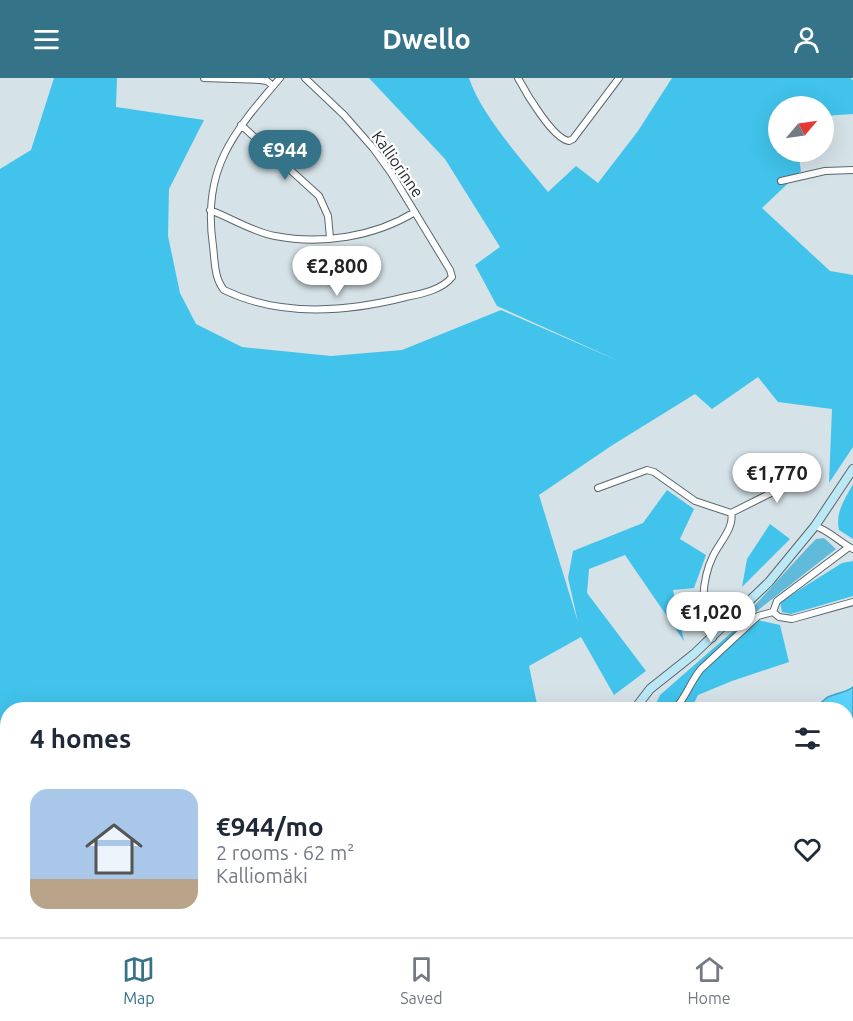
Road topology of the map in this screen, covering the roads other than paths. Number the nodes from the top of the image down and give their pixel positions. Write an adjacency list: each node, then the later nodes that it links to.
1 (204, 78): 6 (street)
2 (280, 78): 6 (street)
3 (305, 78): 11 (street, Kalliorinne)
4 (518, 78): 5 (street)
5 (619, 78)
6 (273, 86): 7 (street)
7 (241, 125): 10 (street); 12 (street)
8 (853, 170): 9 (street)
9 (782, 181)
10 (210, 210): 11 (street, Kalliorinne); 12 (street)
11 (414, 212): 12 (street)
12 (330, 238)
13 (853, 469): 17 (main road)
14 (781, 472): 16 (street)
15 (598, 488): 16 (street)
16 (731, 513): 21 (street)
17 (815, 526): 18 (street); 21 (main road)
18 (851, 548): 20 (street)
19 (853, 602): 20 (street)
20 (773, 612): 23 (street)
21 (713, 638): 22 (main road)
22 (640, 702)
23 (680, 702)

